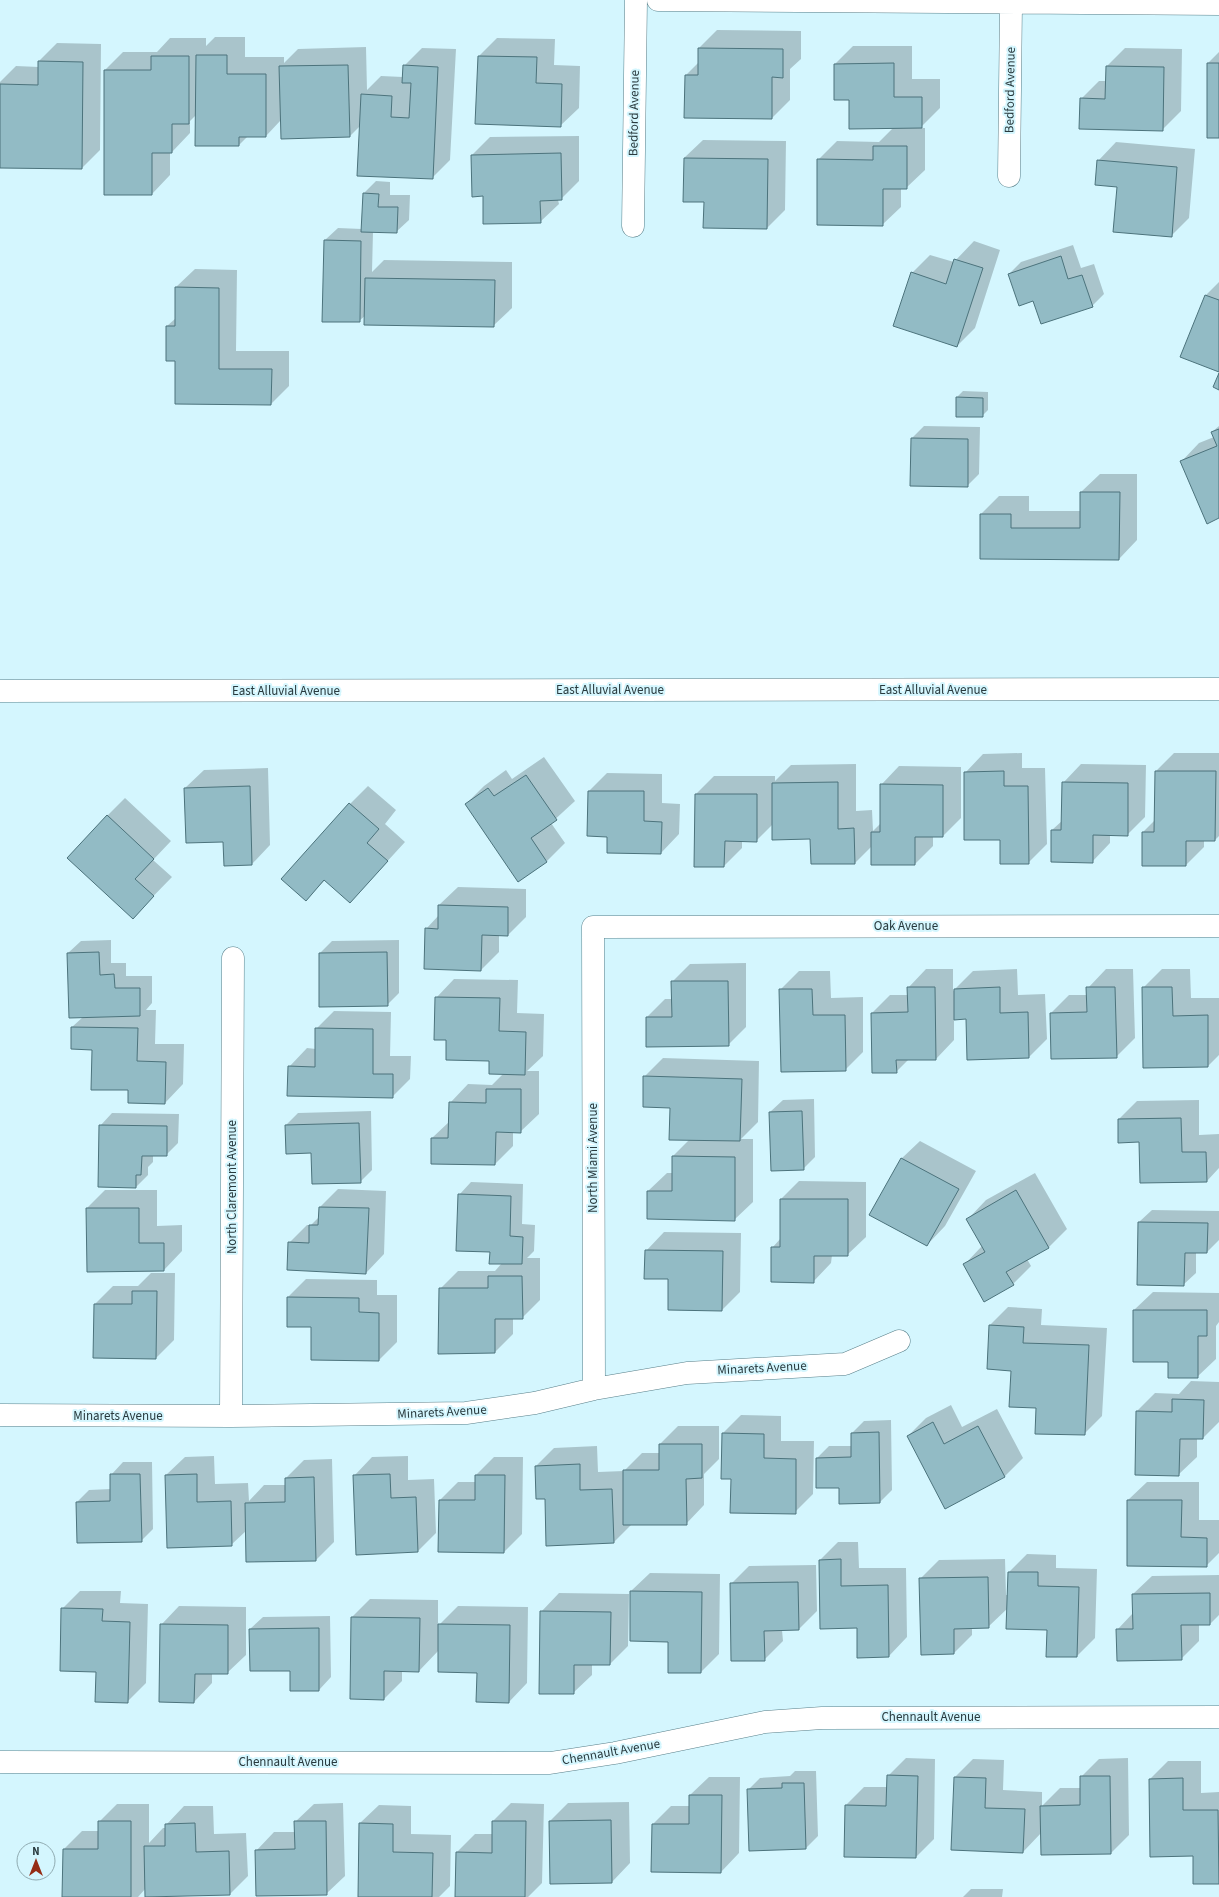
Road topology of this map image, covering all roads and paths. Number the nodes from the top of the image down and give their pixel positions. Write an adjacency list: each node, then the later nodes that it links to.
1 (636, 0): 6 (street, Bedford Avenue)
2 (658, 0): 3 (street)
3 (1011, 4): 4 (street); 5 (street, Bedford Avenue)
4 (1219, 4)
5 (1009, 176)
6 (633, 226)
7 (1219, 689): 8 (street, East Alluvial Avenue)
8 (0, 691)
9 (1219, 926): 10 (street, Oak Avenue)
10 (593, 927): 13 (street, North Miami Avenue)
11 (233, 958): 15 (street, North Claremont Avenue)
12 (899, 1341): 13 (street, Minarets Avenue)
13 (594, 1390): 15 (street, Minarets Avenue)
14 (0, 1415): 15 (street, Minarets Avenue)
15 (231, 1416)
16 (1219, 1717): 17 (street, Chennault Avenue)
17 (0, 1762)

